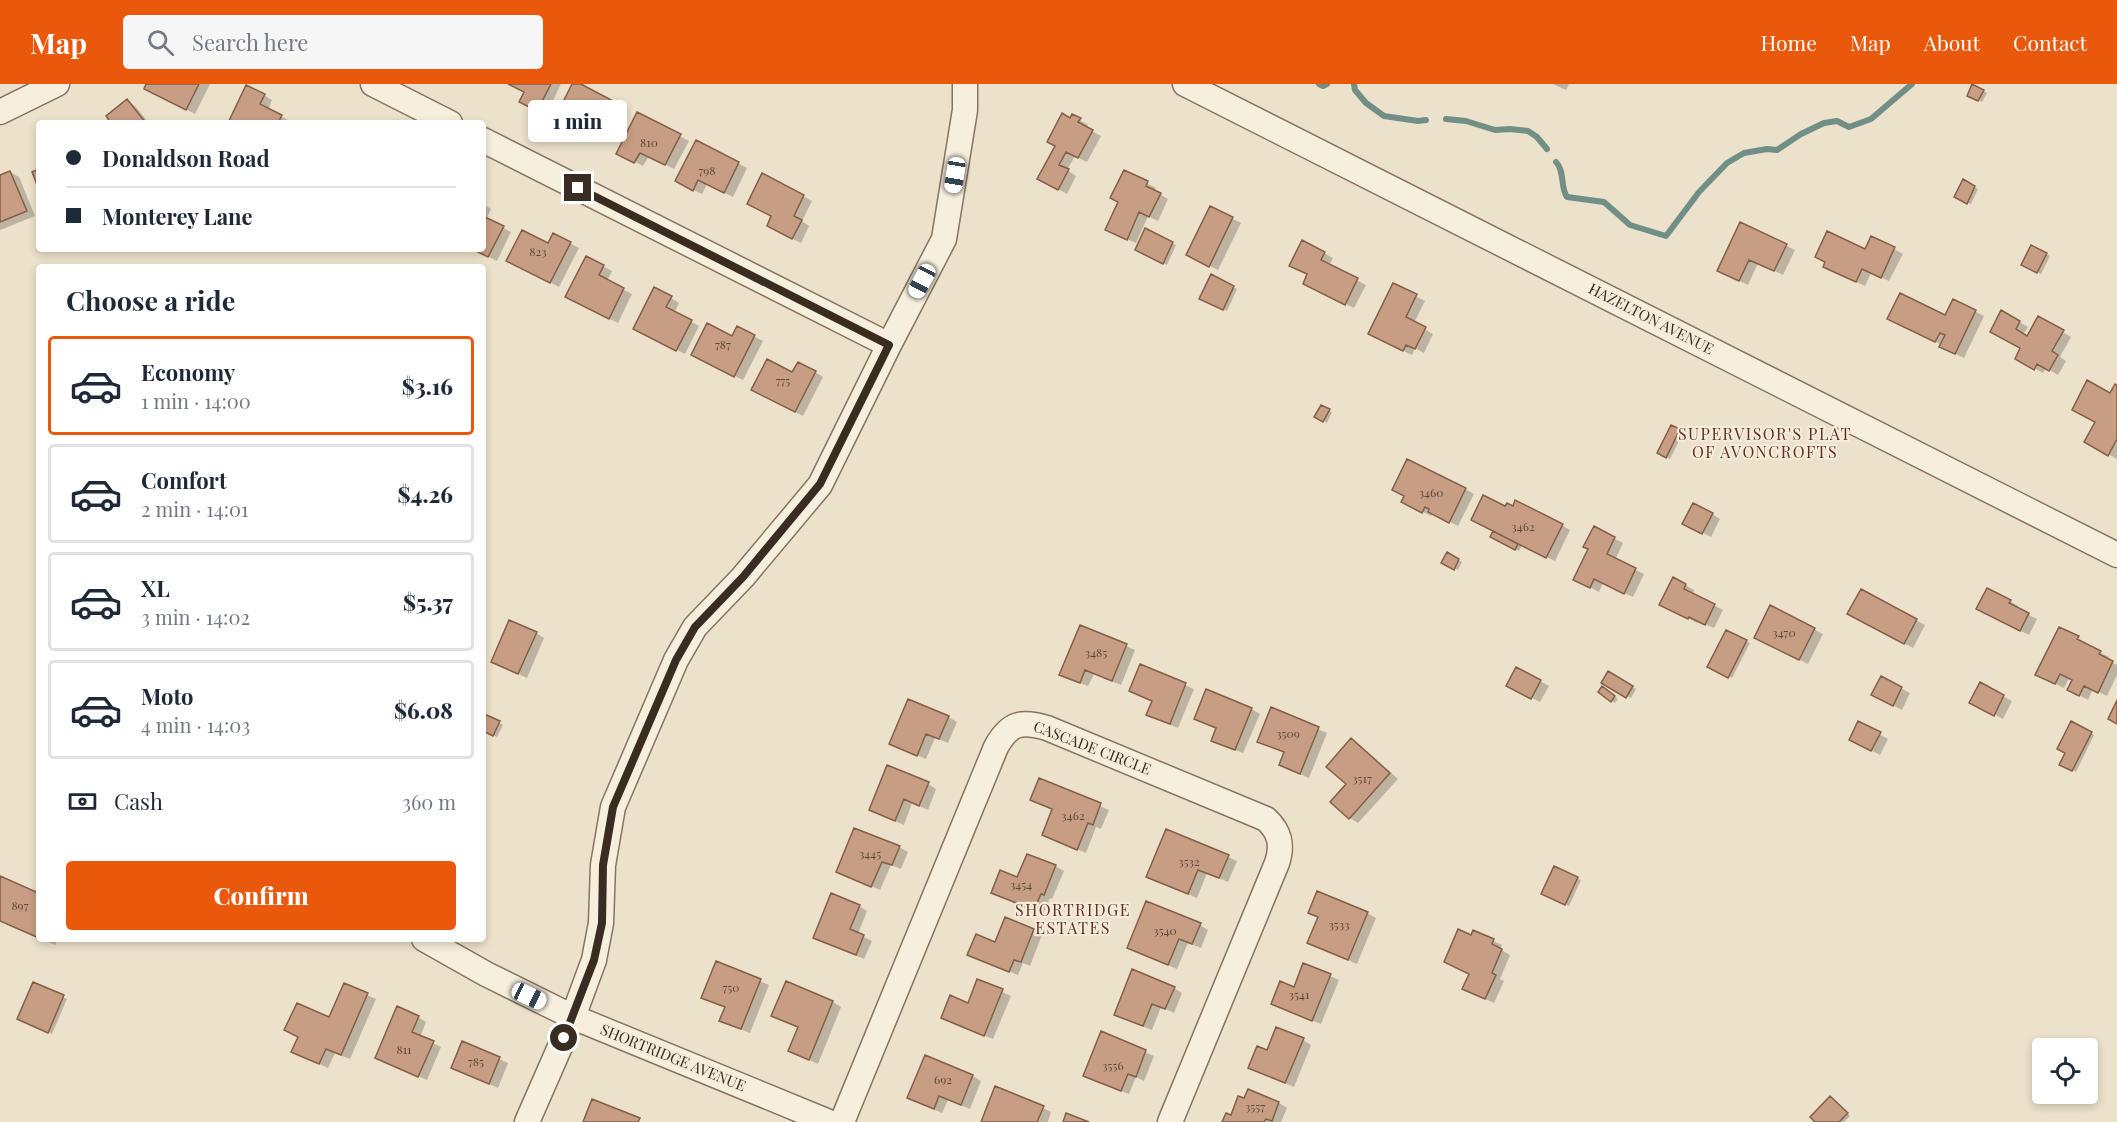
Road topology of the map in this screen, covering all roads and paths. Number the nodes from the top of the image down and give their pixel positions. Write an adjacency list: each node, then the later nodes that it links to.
1 (57, 84): 7 (street)
2 (373, 84): 8 (street)
3 (965, 84): 6 (street)
4 (984, 84): 6 (street)
5 (1185, 84): 11 (street, HAZELTON AVENUE)
6 (965, 110): 10 (street)
7 (0, 112)
8 (444, 120)
9 (486, 142): 10 (street)
10 (889, 345): 13 (street)
11 (2117, 555)
12 (429, 942): 13 (street, SHORTRIDGE AVENUE)
13 (573, 1017): 14 (street); 15 (street, SHORTRIDGE AVENUE)
14 (527, 1122)
15 (829, 1122)
16 (842, 1122): 17 (street, CASCADE CIRCLE)
17 (1170, 1122)

